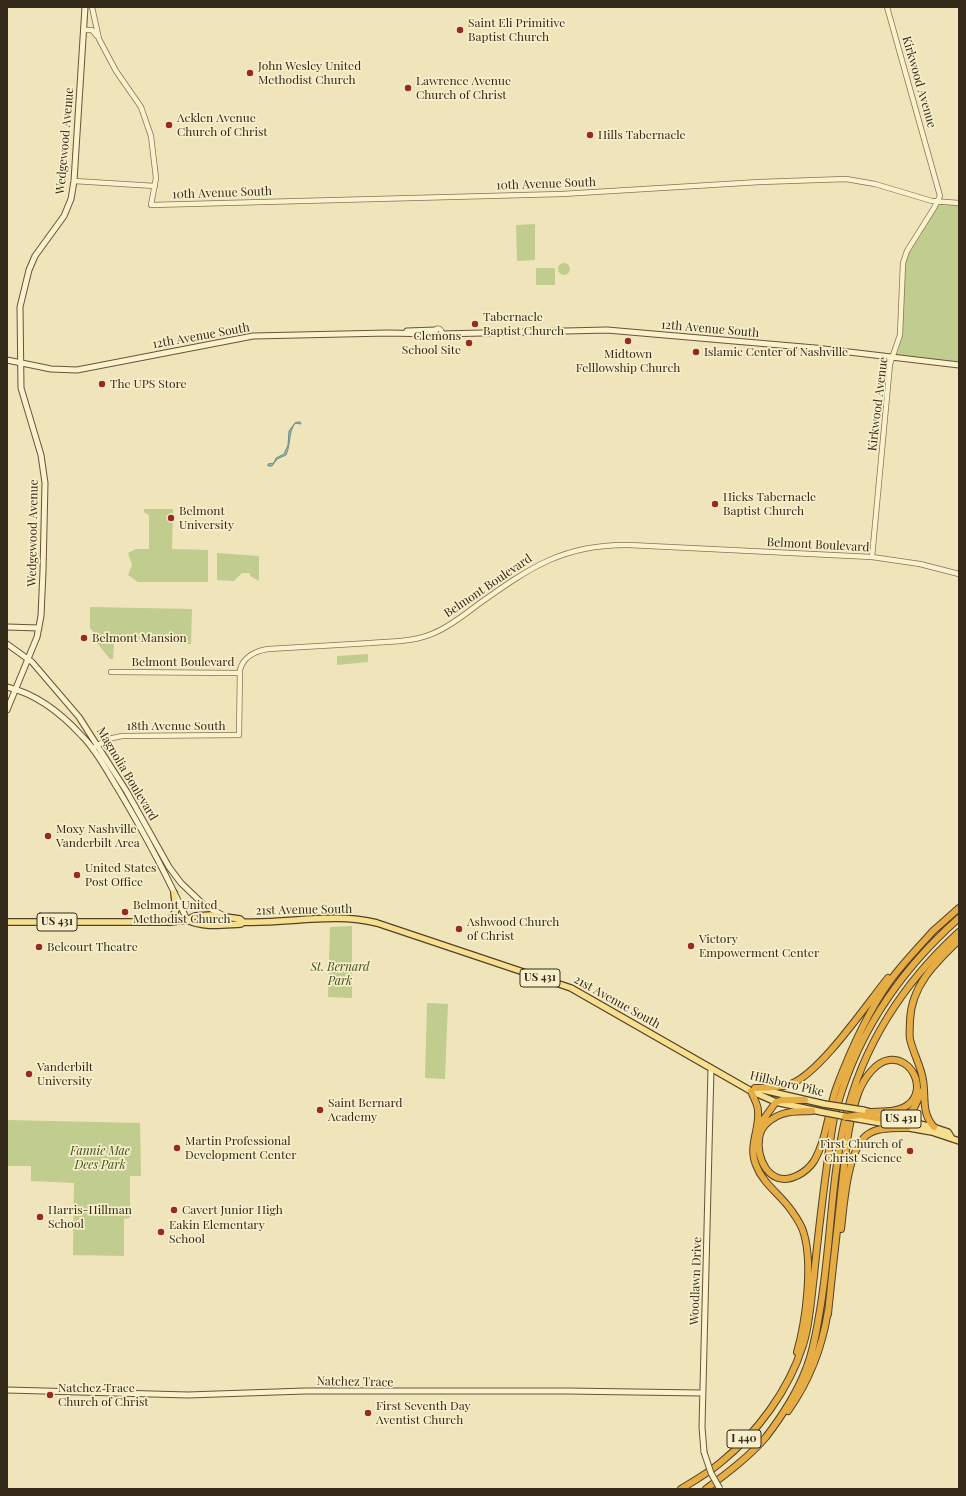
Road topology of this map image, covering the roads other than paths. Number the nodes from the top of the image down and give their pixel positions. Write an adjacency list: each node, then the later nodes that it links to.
1 (85, 7): 4 (main road, Wedgewood Avenue)
2 (92, 7): 5 (street)
3 (887, 7): 8 (street, Kirkwood Avenue)
4 (83, 30): 5 (street); 6 (main road, Wedgewood Avenue)
5 (99, 39): 7 (street)
6 (74, 181): 7 (street, 10th Avenue South); 14 (main road, Wedgewood Avenue)
7 (155, 186): 8 (street, 10th Avenue South)
8 (939, 201): 9 (street, 10th Avenue South); 12 (street, Kirkwood Avenue)
9 (959, 203)
10 (435, 332): 11 (street); 14 (main road, 12th Avenue South)
11 (442, 332): 12 (main road, 12th Avenue South)
12 (892, 357): 15 (main road, 12th Avenue South); 16 (street, Kirkwood Avenue)
13 (7, 360): 14 (main road, 12th Avenue South)
14 (20, 363): 19 (main road, Wedgewood Avenue)
15 (956, 365)
16 (872, 557): 17 (street, Belmont Boulevard); 23 (street, Belmont Boulevard)
17 (959, 574)
18 (7, 627): 19 (main road)
19 (39, 628): 21 (main road, Wedgewood Avenue)
20 (7, 644): 21 (main road, Magnolia Boulevard)
21 (28, 660): 25 (main road, Wedgewood Avenue); 27 (main road, Magnolia Boulevard)
22 (111, 672): 23 (street, Belmont Boulevard)
23 (240, 673): 27 (street, 18th Avenue South)
24 (7, 687): 25 (main road, Magnolia Boulevard)
25 (14, 689): 26 (main road, Wedgewood Avenue); 28 (main road, Magnolia Boulevard)
26 (7, 710)
27 (98, 745): 28 (street, 18th Avenue South); 31 (main road, Magnolia Boulevard)
28 (92, 749): 29 (main road, Magnolia Boulevard)
29 (174, 893): 33 (main road, Magnolia Boulevard); 35 (main road)
30 (959, 908): 37 (highway)
31 (225, 916): 33 (main road, 21st Avenue South / US 431); 36 (main road, 21st Avenue South / US 431)
32 (959, 918): 56 (highway, I 440)
33 (187, 920): 35 (main road, 21st Avenue South / US 431); 36 (main road, 21st Avenue South / US 431)
34 (7, 922): 35 (main road, 21st Avenue South / US 431)
35 (170, 922)
36 (243, 922): 40 (main road, 21st Avenue South / US 431)
37 (934, 930): 43 (highway); 46 (highway)
38 (959, 932): 59 (highway, I 440)
39 (959, 940): 42 (highway)
40 (711, 1069): 41 (main road, 21st Avenue South / US 431); 58 (main road, Woodlawn Drive)
41 (737, 1084): 43 (main road, Hillsboro Pike / US 431)
42 (923, 1087): 49 (highway); 50 (highway)
43 (753, 1089): 44 (main road, Hillsboro Pike / US 431); 45 (main road, Hillsboro Pike / US 431); 52 (highway)
44 (805, 1100): 45 (highway); 47 (main road, Hillsboro Pike / US 431, bridge)
45 (776, 1102): 46 (main road, Hillsboro Pike / US 431); 52 (highway)
46 (812, 1111): 48 (main road, Hillsboro Pike / US 431, bridge)
47 (862, 1114): 48 (highway, bridge); 49 (highway); 51 (main road, Hillsboro Pike / US 431); 55 (highway)
48 (845, 1117)
49 (904, 1120): 50 (main road, Hillsboro Pike / US 431)
50 (934, 1127): 53 (main road, Hillsboro Pike / US 431)
51 (907, 1128): 53 (main road, Hillsboro Pike / US 431); 55 (highway)
52 (756, 1129): 56 (highway)
53 (952, 1137): 54 (main road, Hillsboro Pike / US 431)
54 (959, 1141)
55 (828, 1314): 59 (highway)
56 (791, 1374): 60 (highway, I 440)
57 (7, 1390): 58 (main road, Natchez Trace)
58 (702, 1393): 62 (main road, Woodlawn Drive, bridge)
59 (765, 1438): 61 (highway, I 440)
60 (681, 1489)
61 (706, 1489)
62 (720, 1489)

